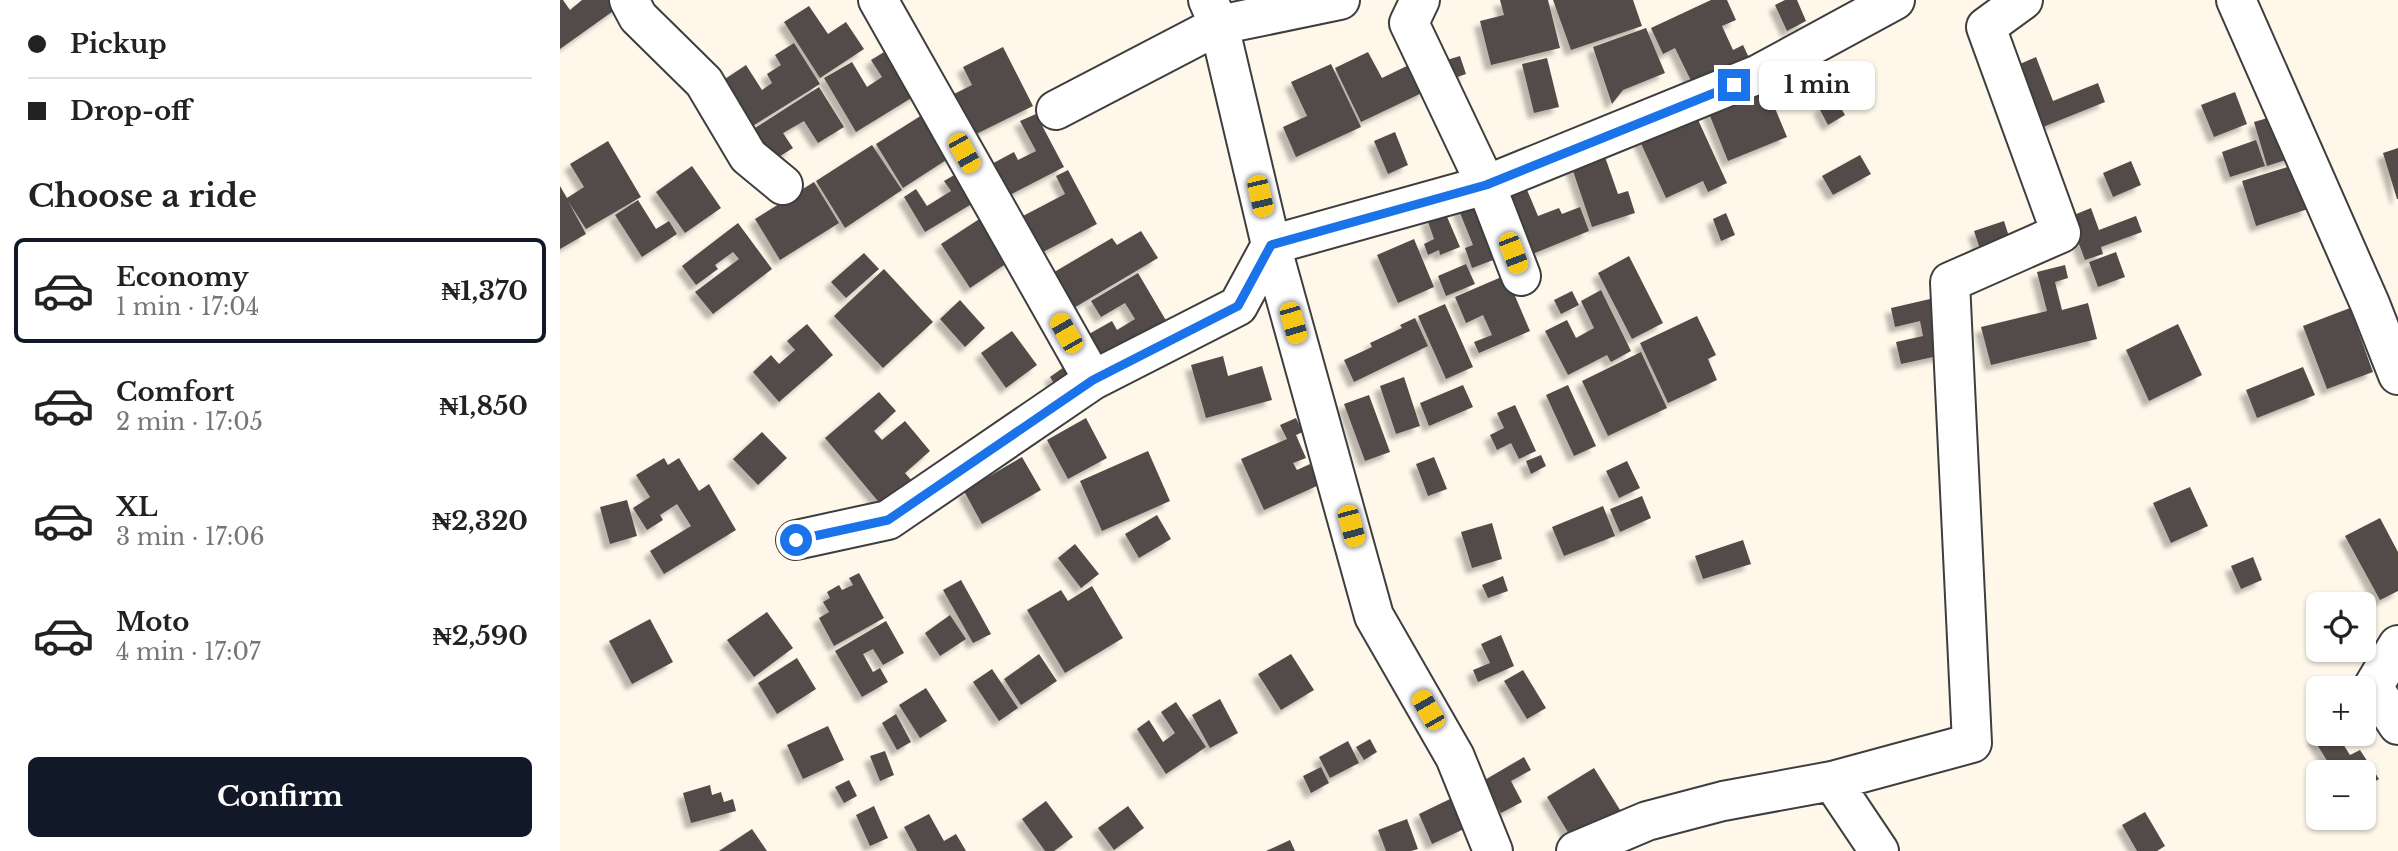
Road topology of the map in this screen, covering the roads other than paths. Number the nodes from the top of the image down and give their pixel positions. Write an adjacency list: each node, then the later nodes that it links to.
1 (629, 0): 11 (street)
2 (878, 0): 17 (street)
3 (1340, 0): 8 (street)
4 (1420, 0): 12 (street)
5 (1895, 0): 12 (street)
6 (2023, 0): 9 (street)
7 (2236, 0): 15 (street)
8 (1213, 12): 10 (street); 13 (street)
9 (1979, 14): 21 (street)
10 (1056, 110)
11 (783, 185)
12 (1486, 185): 13 (street); 14 (street)
13 (1271, 245): 17 (street); 22 (street)
14 (1521, 276)
15 (2384, 296): 16 (street)
16 (2398, 375)
17 (1093, 380): 18 (street)
18 (796, 540)
19 (2398, 645): 20 (street)
20 (2398, 725)
21 (1832, 781): 23 (street); 24 (street)
22 (1493, 851)
23 (1576, 851)
24 (1879, 851)

